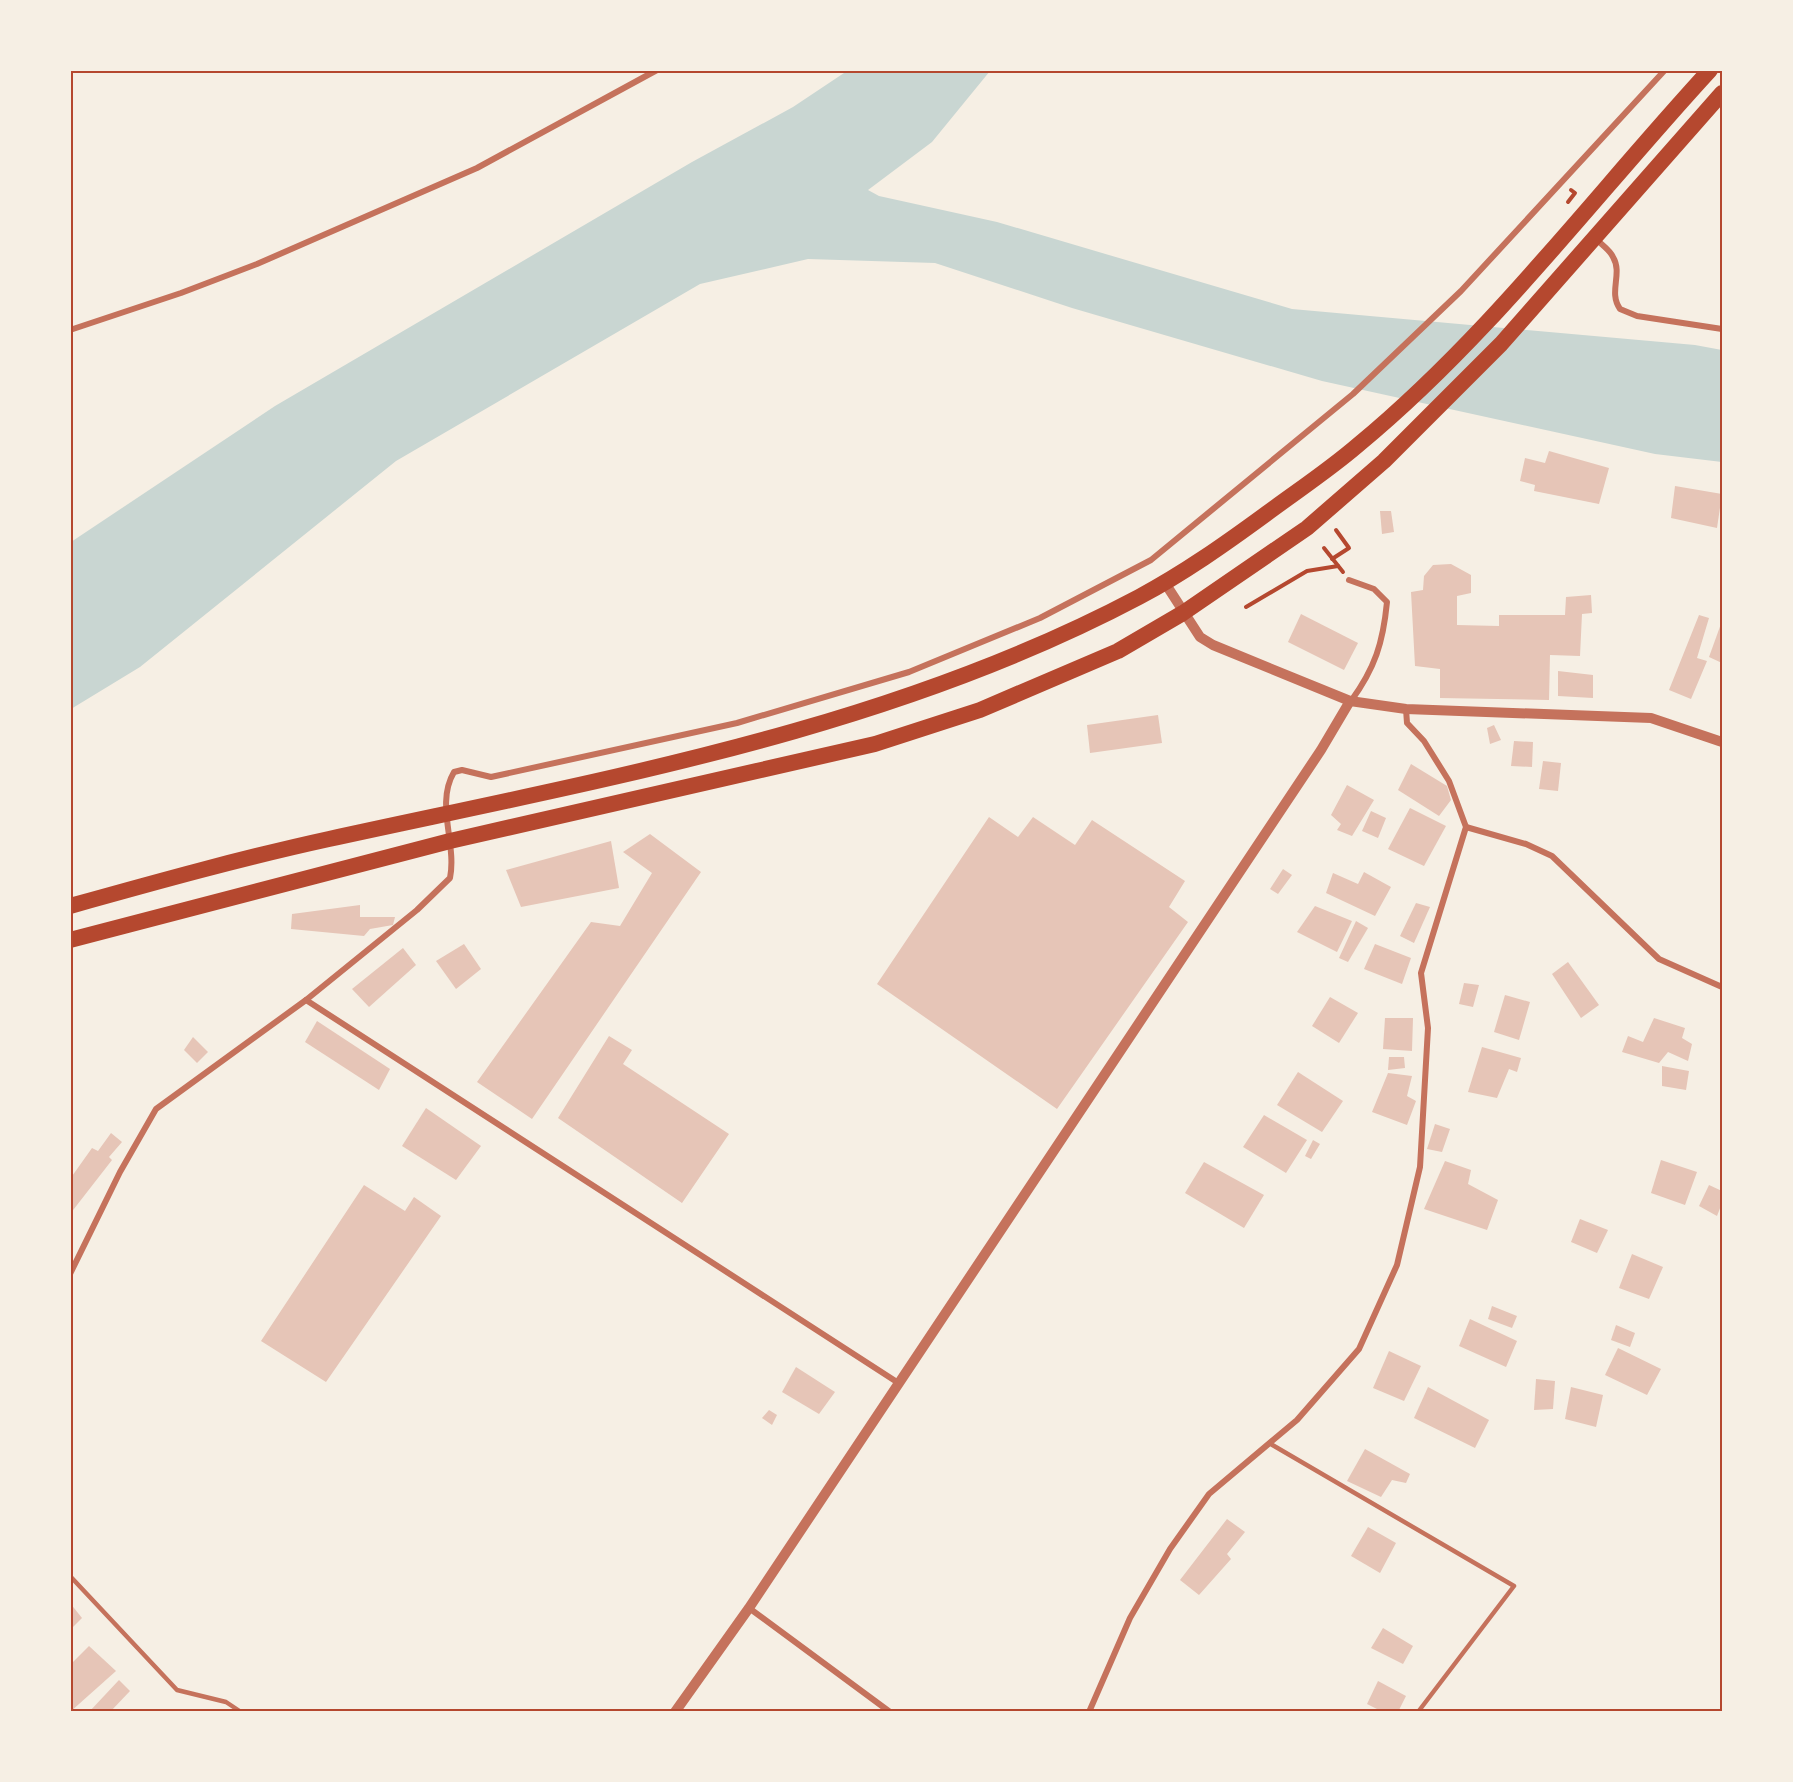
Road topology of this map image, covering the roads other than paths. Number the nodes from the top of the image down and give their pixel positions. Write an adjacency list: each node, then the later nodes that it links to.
1 (657, 70): 7 (street)
2 (1665, 70): 14 (street)
3 (1710, 70): 9 (highway)
4 (1722, 93): 5 (highway)
5 (1596, 240): 6 (street); 10 (highway)
6 (1722, 329)
7 (70, 330)
8 (1349, 580): 11 (street)
9 (1165, 583): 10 (street); 14 (highway)
10 (1183, 613): 11 (street); 16 (highway)
11 (1350, 702): 12 (street); 22 (street)
12 (1406, 709): 13 (street); 15 (street)
13 (1722, 742)
14 (447, 814): 16 (street); 17 (highway)
15 (1466, 827): 19 (street); 23 (street)
16 (450, 841): 18 (highway); 20 (street)
17 (70, 906)
18 (70, 940)
19 (1722, 987)
20 (306, 1000): 21 (street); 22 (street)
21 (70, 1274)
22 (900, 1384): 25 (street)
23 (1269, 1443): 29 (street); 30 (lane)
24 (70, 1576): 26 (lane)
25 (749, 1608): 27 (street); 28 (street)
26 (241, 1712)
27 (675, 1712)
28 (890, 1712)
29 (1089, 1712)
30 (1418, 1712)

